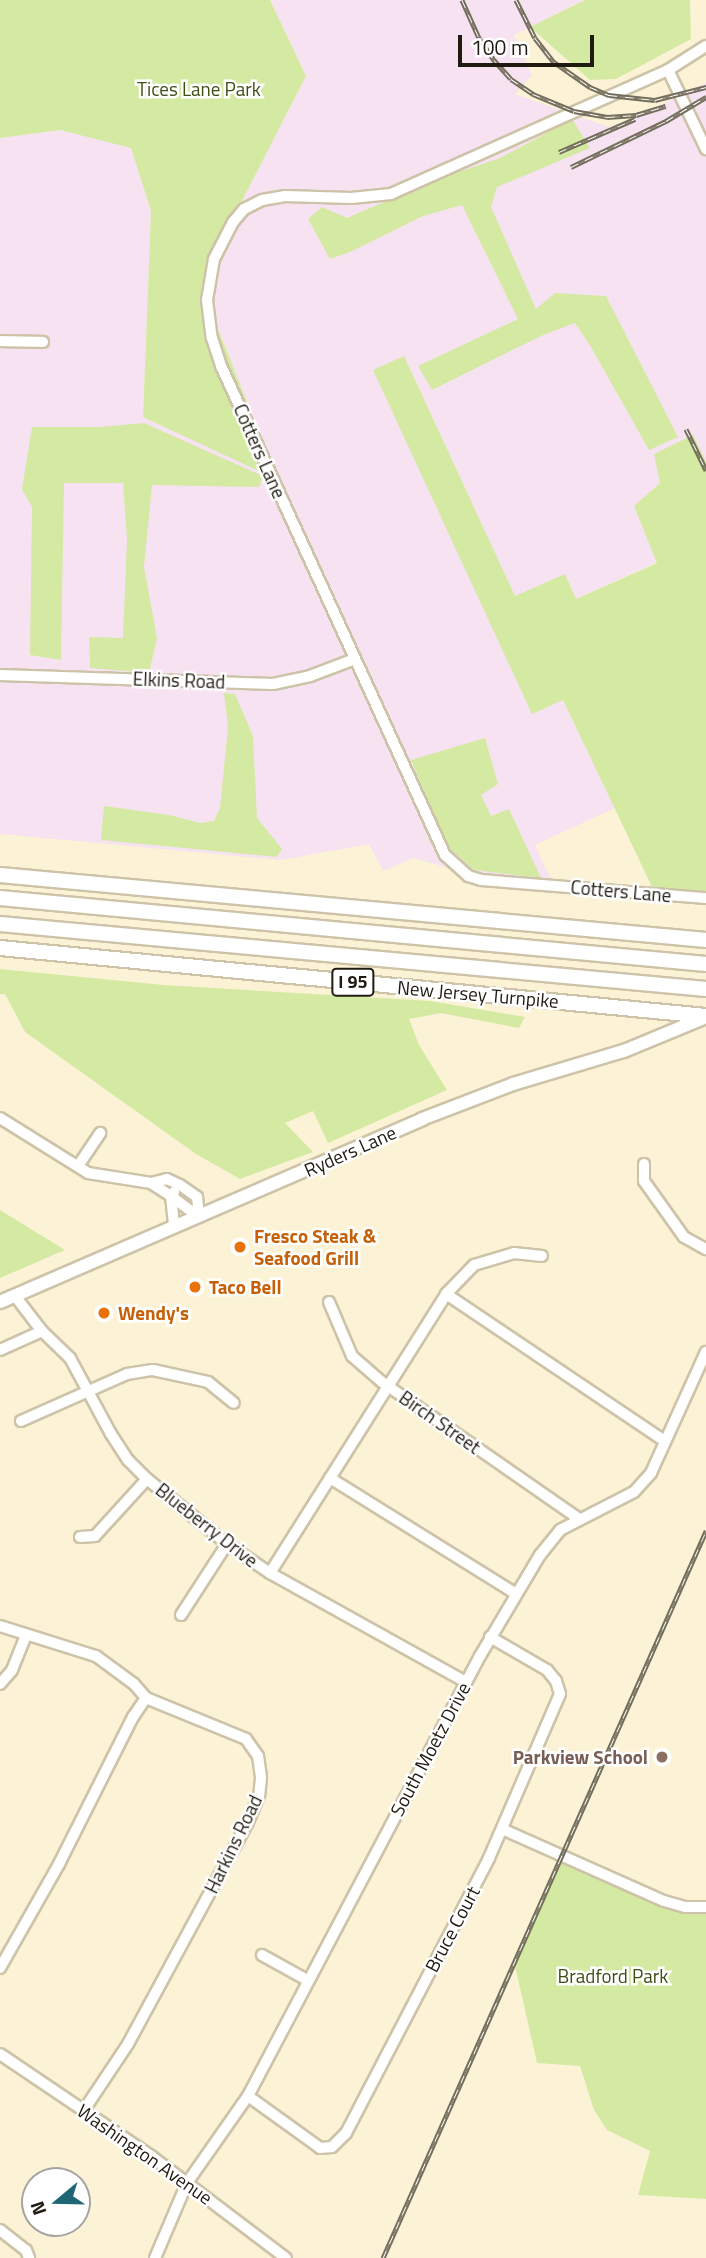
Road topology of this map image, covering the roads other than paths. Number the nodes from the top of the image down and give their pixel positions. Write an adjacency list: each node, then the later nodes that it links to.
1 (706, 46): 2 (street, Cotters Lane)
2 (668, 69): 3 (street); 6 (street, Cotters Lane)
3 (706, 149)
4 (0, 341): 5 (street)
5 (43, 342)
6 (355, 659): 7 (street, Elkins Road); 10 (street, Cotters Lane)
7 (0, 675)
8 (0, 875): 12 (highway)
9 (0, 898): 14 (highway)
10 (706, 898)
11 (0, 924): 15 (highway, New Jersey Turnpike / I 95)
12 (706, 940)
13 (0, 948): 16 (highway, New Jersey Turnpike / I 95)
14 (706, 964)
15 (706, 989)
16 (706, 1016): 24 (main road, Ryders Lane)
17 (0, 1118): 20 (street)
18 (100, 1133): 20 (street)
19 (644, 1164): 26 (street)
20 (78, 1166): 21 (street)
21 (151, 1183): 22 (street); 23 (street)
22 (180, 1185): 23 (street); 24 (street)
23 (171, 1196): 24 (street); 25 (street)
24 (199, 1217): 25 (main road, Ryders Lane)
25 (174, 1227): 29 (main road, Ryders Lane)
26 (706, 1249)
27 (542, 1256): 28 (street)
28 (446, 1294): 35 (street); 39 (street)
29 (15, 1296): 30 (main road, Ryders Lane); 32 (street, Blueberry Drive)
30 (0, 1302)
31 (328, 1302): 35 (street, Birch Street)
32 (42, 1331): 33 (street); 36 (street, Blueberry Drive)
33 (0, 1350)
34 (706, 1352): 39 (street, South Moetz Drive)
35 (388, 1386): 40 (street); 42 (street, Birch Street)
36 (90, 1390): 37 (street); 38 (street); 41 (street, Blueberry Drive)
37 (234, 1403)
38 (21, 1421)
39 (665, 1441): 42 (street, South Moetz Drive)
40 (330, 1478): 45 (street); 46 (street)
41 (148, 1479): 43 (street); 44 (street, Blueberry Drive)
42 (579, 1519): 46 (street, South Moetz Drive)
43 (80, 1537)
44 (227, 1544): 45 (street, Blueberry Drive); 47 (street)
45 (270, 1573): 51 (street, Blueberry Drive)
46 (516, 1594): 50 (street, South Moetz Drive)
47 (181, 1615)
48 (0, 1626): 49 (street, Harkins Road)
49 (26, 1636): 52 (street); 53 (street, Harkins Road)
50 (491, 1637): 51 (street, South Moetz Drive); 54 (street, Bruce Court)
51 (466, 1682): 58 (street, South Moetz Drive)
52 (0, 1684)
53 (146, 1698): 57 (street); 61 (street, Harkins Road)
54 (502, 1829): 55 (street); 60 (street, Bruce Court)
55 (706, 1908)
56 (261, 1955): 58 (street)
57 (0, 1968)
58 (307, 1980): 60 (street, South Moetz Drive)
59 (0, 2054): 61 (street, Washington Avenue)
60 (248, 2096): 62 (street, South Moetz Drive)
61 (84, 2110): 62 (street, Washington Avenue)
62 (187, 2183): 65 (street, South Moetz Drive); 66 (street, Washington Avenue)
63 (0, 2230): 64 (street)
64 (29, 2258)
65 (155, 2258)
66 (286, 2258)

